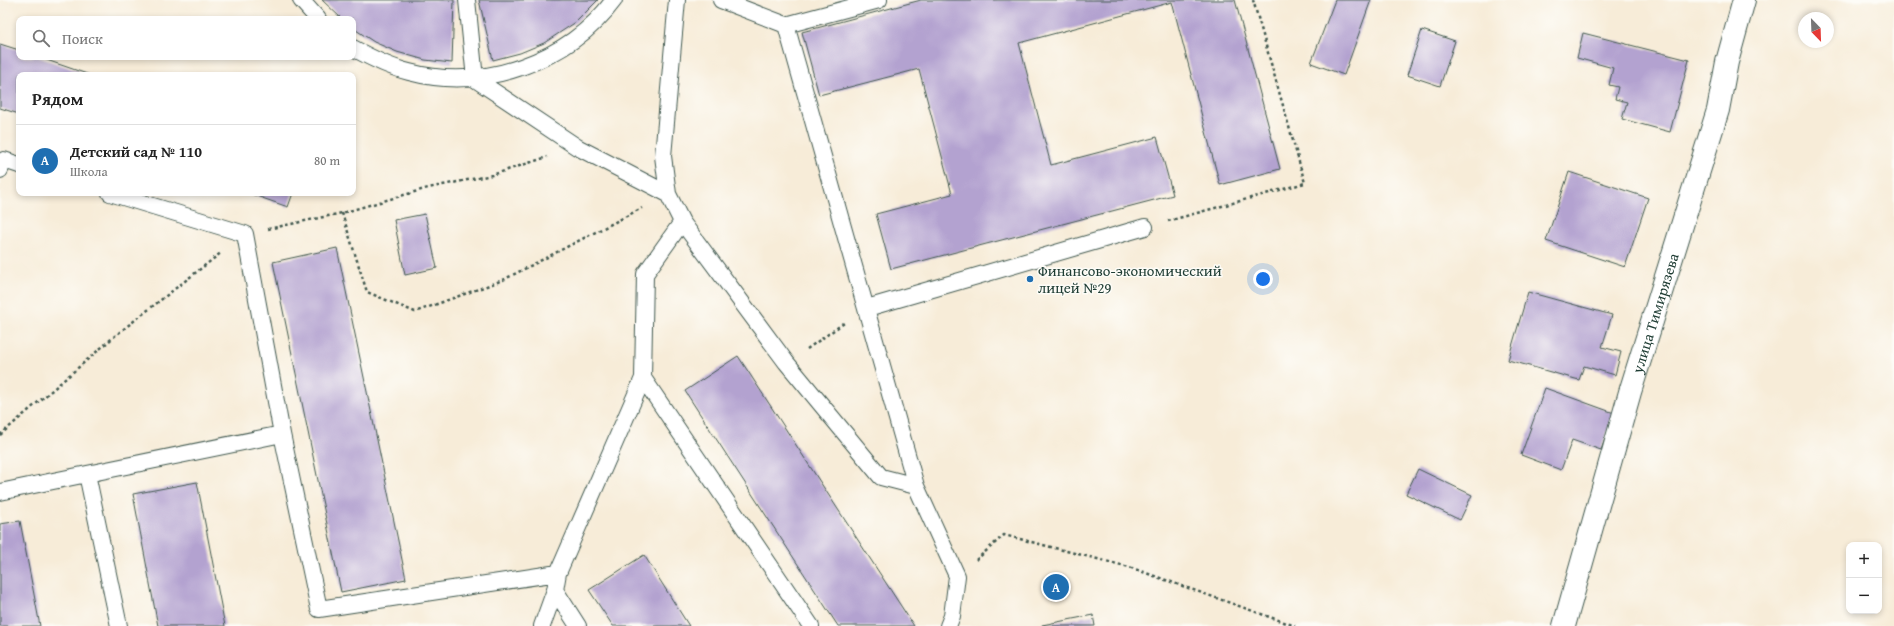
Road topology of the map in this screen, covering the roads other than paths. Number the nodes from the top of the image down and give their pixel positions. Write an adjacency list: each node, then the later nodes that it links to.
1 (301, 0): 8 (lane)
2 (467, 0): 11 (lane)
3 (614, 0): 11 (lane)
4 (677, 0): 14 (lane)
5 (721, 0): 9 (lane)
6 (879, 0): 9 (lane)
7 (1744, 0): 31 (street, улица Тимирязева)
8 (315, 16)
9 (786, 25): 18 (lane)
10 (356, 50): 11 (lane)
11 (475, 79): 14 (lane)
12 (16, 164): 13 (lane)
13 (0, 170)
14 (668, 194): 16 (lane)
15 (120, 196): 20 (lane)
16 (682, 222): 19 (lane); 22 (lane)
17 (1145, 227): 18 (lane)
18 (867, 308): 22 (lane)
19 (643, 378): 24 (lane); 29 (lane)
20 (282, 434): 21 (lane); 24 (lane)
21 (87, 474): 23 (lane); 26 (lane)
22 (916, 486): 30 (lane)
23 (0, 492)
24 (558, 573): 25 (lane)
25 (555, 590): 27 (lane); 28 (lane)
26 (119, 626)
27 (542, 626)
28 (578, 626)
29 (811, 626)
30 (948, 626)
31 (1564, 626)

